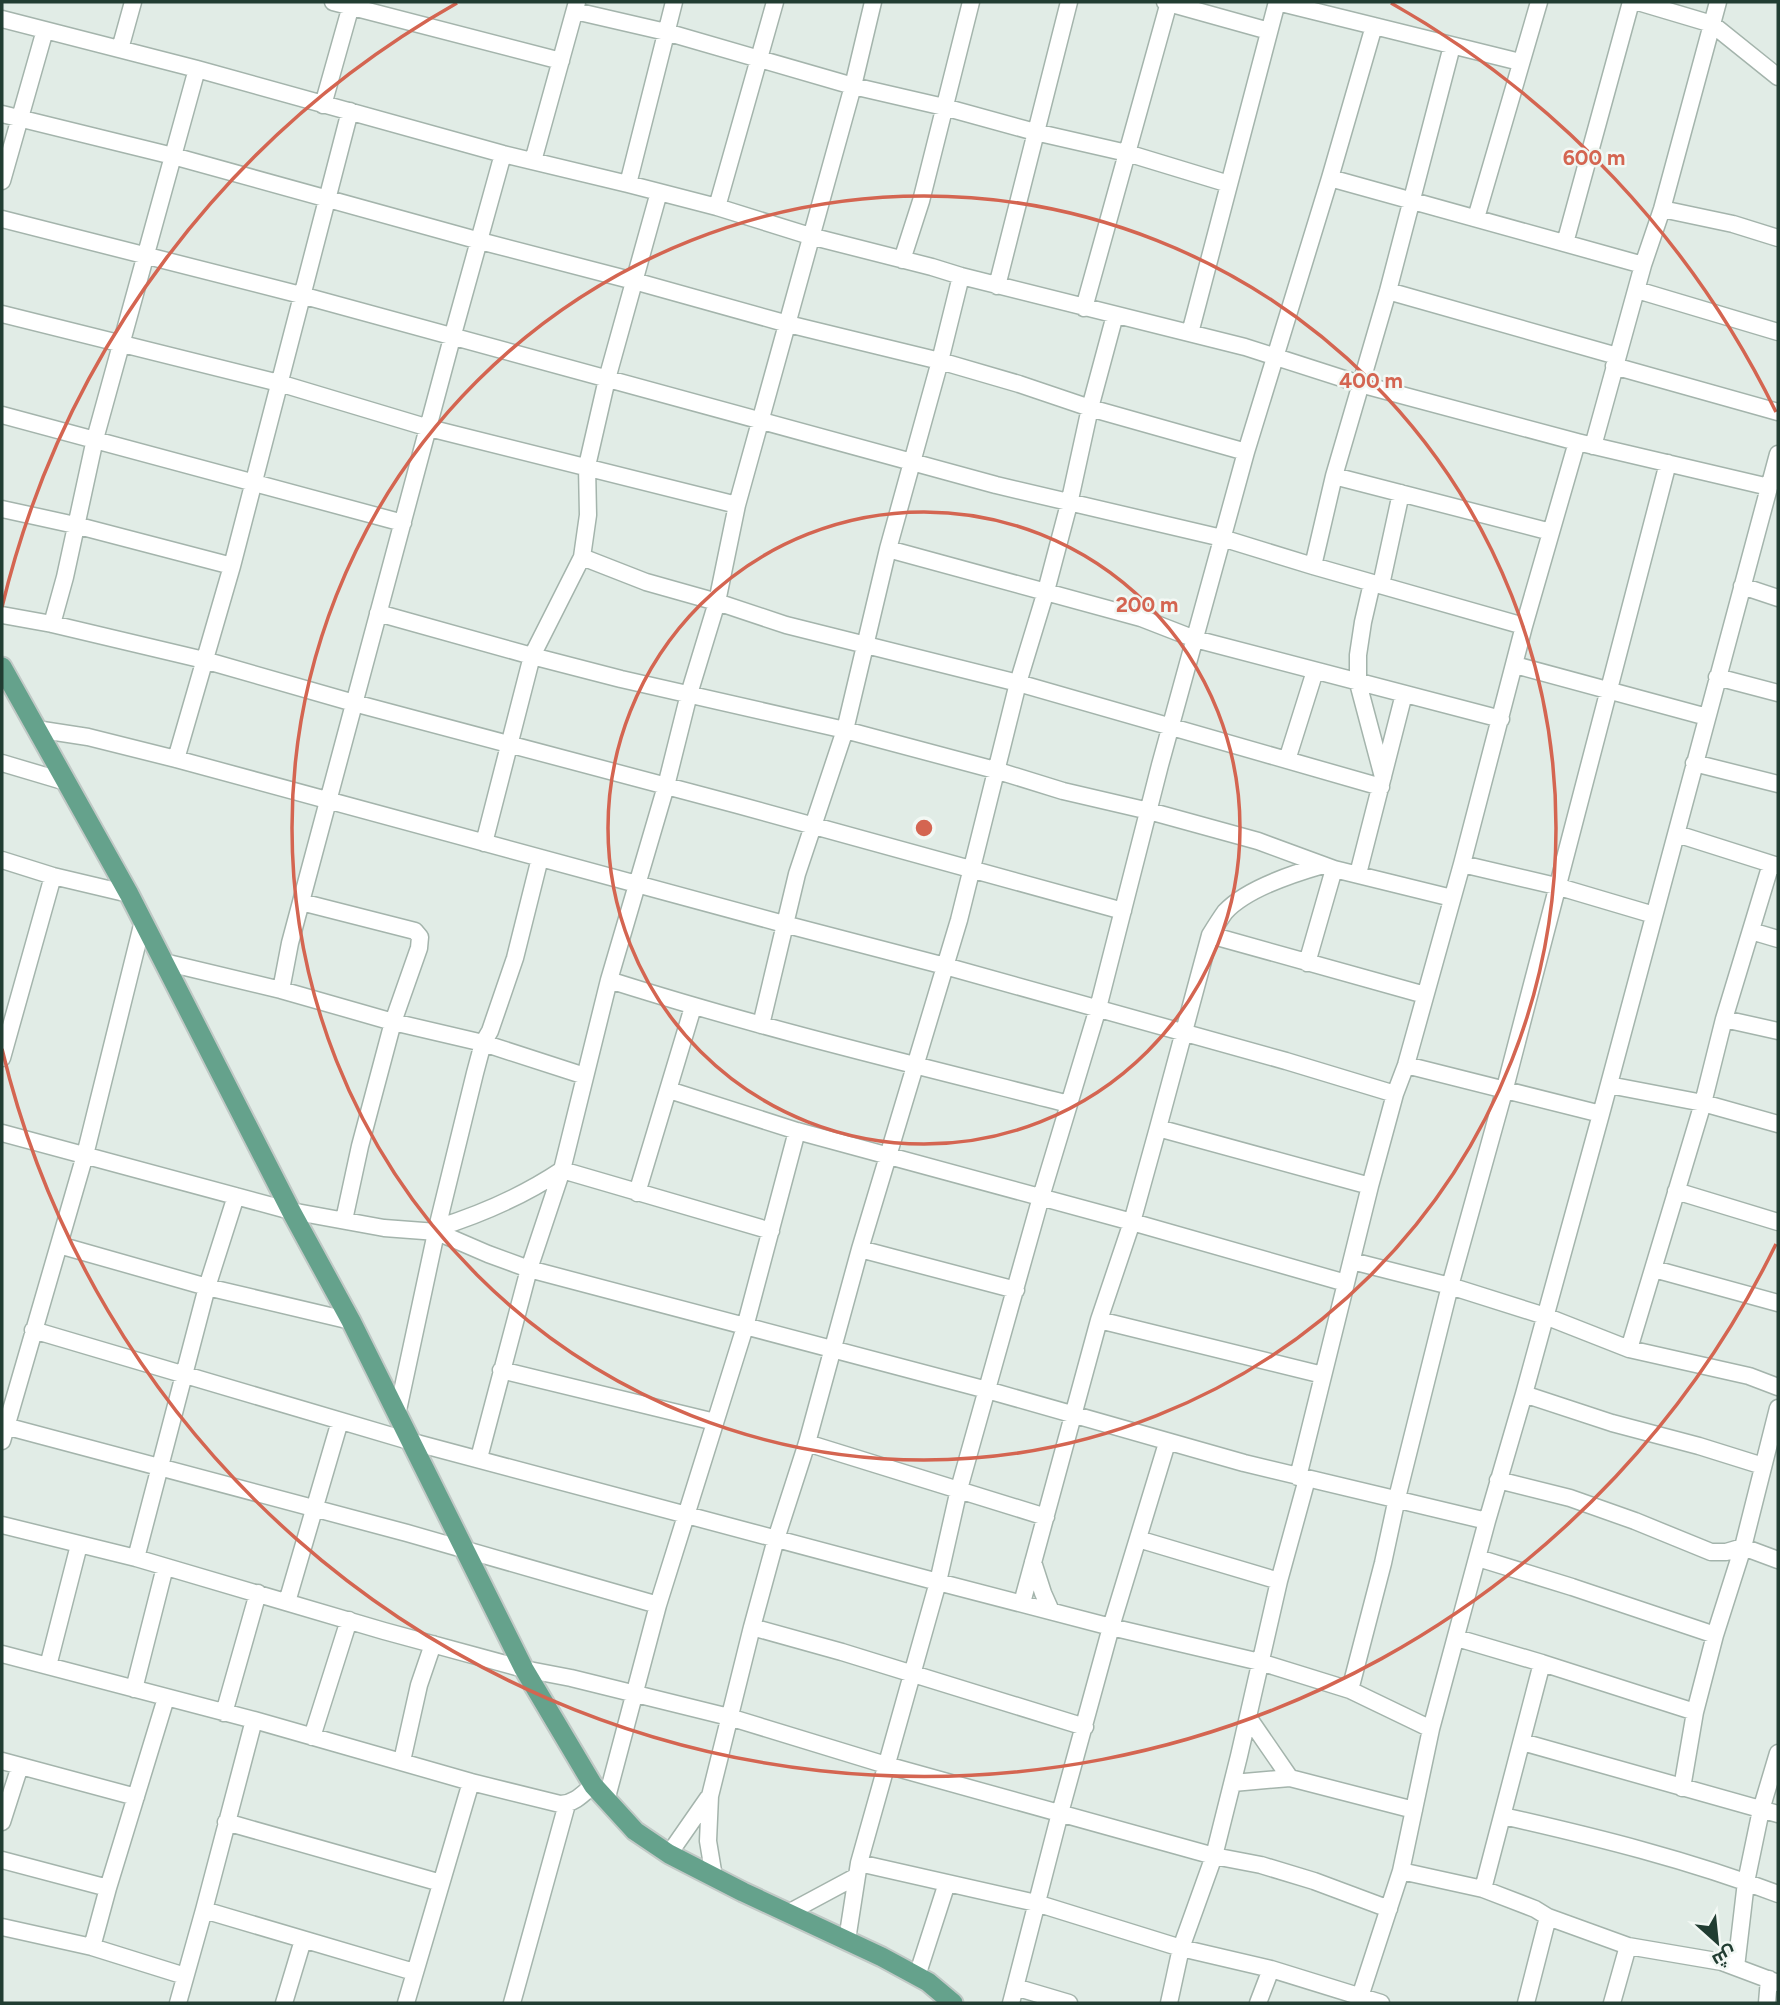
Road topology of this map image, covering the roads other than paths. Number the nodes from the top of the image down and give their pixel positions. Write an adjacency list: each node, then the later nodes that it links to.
1 (132, 2): 23 (street)
2 (333, 2): 14 (street)
3 (674, 2): 21 (street)
4 (775, 2): 24 (street)
5 (873, 2): 29 (street)
6 (971, 2): 31 (street)
7 (1069, 2): 35 (street)
8 (1168, 2): 20 (street); 36 (street)
9 (1277, 2): 18 (street); 20 (street)
10 (1539, 2): 26 (street)
11 (1631, 2): 54 (street)
12 (1638, 2): 17 (street)
13 (1718, 2): 17 (street)
14 (351, 4): 25 (street); 30 (street)
15 (576, 6): 21 (street); 25 (street)
16 (2, 19): 19 (street)
17 (1712, 24): 28 (street); 48 (street)
18 (1374, 26): 22 (street); 40 (street)
19 (45, 30): 23 (street); 34 (street)
20 (1269, 31): 43 (street)
21 (666, 32): 24 (street); 42 (street)
22 (1452, 46): 26 (street); 46 (street)
23 (120, 49): 27 (street)
24 (759, 58): 29 (street); 47 (street)
25 (561, 61): 39 (street)
26 (1520, 62): 49 (street)
27 (197, 69): 30 (street); 38 (street)
28 (1778, 77)
29 (853, 86): 31 (street); 51 (street)
30 (323, 105): 32 (street)
31 (944, 107): 35 (street); 56 (street)
32 (350, 111): 37 (street); 45 (street)
33 (2, 114): 34 (street)
34 (20, 118): 38 (street); 41 (street)
35 (1035, 132): 36 (street); 60 (street)
36 (1126, 153): 43 (street); 64 (street)
37 (503, 155): 39 (street); 53 (street)
38 (173, 156): 45 (street); 55 (street)
39 (533, 161): 42 (street)
40 (1330, 177): 46 (street); 72 (street)
41 (2, 181)
42 (628, 184): 44 (street)
43 (1229, 184): 68 (street)
44 (659, 192): 47 (street); 59 (street)
45 (326, 199): 53 (street); 63 (street)
46 (1412, 201): 49 (street); 62 (street)
47 (717, 207): 51 (street)
48 (1662, 209): 52 (street); 57 (street)
49 (1476, 218): 54 (street)
50 (2, 219): 55 (street)
51 (810, 236): 56 (street); 67 (street)
52 (1778, 238)
53 (480, 241): 59 (street); 70 (street)
54 (1565, 243): 57 (street)
55 (146, 254): 63 (street); 71 (street)
56 (902, 260): 58 (street)
57 (1643, 265): 61 (street)
58 (961, 276): 60 (street); 73 (street)
59 (635, 281): 67 (street); 75 (street)
60 (997, 286): 64 (street)
61 (1637, 290): 69 (street); 74 (street)
62 (1388, 291): 74 (street); 77 (street)
63 (301, 295): 70 (street); 76 (street)
64 (1084, 308): 66 (street)
65 (2, 314): 71 (street)
66 (1115, 315): 68 (street); 78 (street)
67 (788, 324): 73 (street); 81 (street)
68 (1190, 332): 72 (street)
69 (1778, 332)
70 (452, 338): 75 (street); 82 (street)
71 (122, 343): 76 (street); 83 (street)
72 (1275, 356): 77 (street); 85 (street)
73 (940, 361): 78 (street); 87 (street)
74 (1615, 361): 79 (street); 84 (street)
75 (607, 379): 81 (street); 89 (street)
76 (279, 383): 82 (street); 91 (street)
77 (1360, 384): 84 (street); 90 (street)
78 (1090, 408): 85 (street); 94 (street)
79 (1778, 412)
80 (2, 415): 83 (street)
81 (759, 421): 87 (street); 95 (street)
82 (429, 428): 89 (street); 99 (street)
83 (95, 439): 91 (street); 100 (street)
84 (1585, 444): 88 (street); 101 (street)
85 (1246, 452): 102 (street)
86 (1778, 454): 92 (street)
87 (911, 461): 94 (street); 103 (street)
88 (1668, 463): 92 (street); 126 (street)
89 (587, 466): 95 (street); 104 (street)
90 (1334, 476): 93 (street); 106 (street)
91 (253, 482): 99 (street); 105 (street)
92 (1769, 487): 97 (street)
93 (1401, 493): 101 (street); 107 (street)
94 (1069, 503): 102 (street); 109 (street)
95 (737, 505): 111 (street)
96 (2, 509): 100 (street)
97 (1762, 512): 98 (street); 108 (street)
98 (1778, 516)
99 (403, 523): 112 (street)
100 (75, 525): 105 (street); 114 (street)
101 (1551, 532): 115 (street)
102 (1222, 538): 106 (street); 116 (street)
103 (888, 549): 109 (street); 117 (street)
104 (582, 557): 111 (street); 118 (street)
105 (232, 566): 119 (street)
106 (1313, 566): 107 (street)
107 (1376, 584): 115 (street); 125 (street)
108 (1742, 586): 110 (street); 123 (street)
109 (1046, 591): 116 (street); 124 (street)
110 (1778, 598)
111 (717, 602): 117 (street); 128 (street)
112 (378, 612): 118 (street); 130 (street)
113 (2, 615): 114 (street)
114 (52, 624): 119 (street)
115 (1524, 626): 120 (street)
116 (1195, 639): 122 (street); 133 (street)
117 (866, 646): 124 (street); 135 (street)
118 (532, 656): 128 (street); 136 (street)
119 (204, 660): 130 (street); 137 (street)
120 (1515, 665): 126 (street); 132 (street)
121 (2, 667): 134 (main road)
122 (1315, 671): 125 (street); 138 (street)
123 (1717, 677): 127 (street); 131 (street)
124 (1018, 683): 133 (street); 141 (street)
125 (1358, 683): 129 (street); 143 (street)
126 (1609, 692): 131 (street); 160 (street)
127 (1778, 693)
128 (689, 694): 135 (street); 145 (street)
129 (1404, 694): 132 (street); 143 (street)
130 (354, 704): 136 (street); 146 (street)
131 (1707, 717): 140 (street)
132 (1501, 719): 153 (street)
133 (1172, 726): 138 (street); 147 (street)
134 (36, 729): 137 (street); 142 (main road)
135 (845, 730): 141 (street); 148 (street)
136 (509, 743): 145 (street); 150 (street)
137 (176, 759): 146 (street)
138 (1287, 760): 143 (street)
139 (2, 763): 142 (street)
140 (1694, 763): 144 (street); 149 (street)
141 (995, 770): 147 (street); 156 (street)
142 (66, 782): 161 (main road)
143 (1382, 782): 157 (street)
144 (1778, 784)
145 (666, 786): 148 (street); 159 (street)
146 (329, 800): 150 (street); 163 (street)
147 (1149, 811): 155 (street); 164 (street)
148 (812, 826): 156 (street); 167 (street)
149 (1677, 834): 154 (street); 165 (street)
150 (484, 843): 151 (street)
151 (540, 858): 159 (street); 184 (street)
152 (2, 860): 158 (street)
153 (1462, 864): 160 (street); 162 (street)
154 (1774, 865): 168 (street)
155 (1328, 867): 157 (street); 169 (street); 172 (street)
156 (971, 870): 164 (street); 173 (street)
157 (1358, 874): 162 (street)
158 (53, 876): 161 (street); 185 (street)
159 (635, 884): 167 (street); 174 (street)
160 (1556, 886): 165 (street); 190 (street)
161 (129, 894): 166 (main road)
162 (1452, 898): 176 (street)
163 (301, 902): 175 (street); 180 (street)
164 (1124, 911): 178 (street)
165 (1654, 915): 189 (street)
166 (143, 921): 171 (main road); 200 (street)
167 (784, 924): 173 (street); 181 (street)
168 (1751, 930): 170 (street); 179 (street)
169 (1210, 934): 172 (street); 183 (street)
170 (1778, 939)
171 (164, 962): 175 (street); 208 (main road)
172 (1307, 963): 176 (street)
173 (945, 965): 178 (street); 186 (street)
174 (609, 980): 177 (street); 188 (street)
175 (281, 990): 180 (street)
176 (1425, 995): 187 (street)
177 (693, 1007): 181 (street); 191 (street)
178 (1098, 1008): 183 (street); 194 (street)
179 (1724, 1019): 182 (street); 193 (street)
180 (393, 1022): 184 (street); 209 (street)
181 (761, 1026): 186 (street)
182 (1778, 1031)
183 (1185, 1033): 192 (street); 197 (street)
184 (483, 1044): 188 (street); 212 (street)
185 (2, 1058)
186 (915, 1065): 194 (street); 201 (street)
187 (1406, 1065): 190 (street); 192 (street)
188 (585, 1076): 202 (street)
189 (1609, 1085): 193 (street); 195 (street)
190 (1504, 1088): 195 (street); 220 (street)
191 (669, 1090): 198 (street); 205 (street)
192 (1395, 1094): 203 (street)
193 (1703, 1102): 196 (street); 204 (street)
194 (1069, 1104): 207 (street)
195 (1601, 1114): 224 (street)
196 (1778, 1124)
197 (1158, 1128): 203 (street); 210 (street)
198 (797, 1131): 201 (street); 213 (street)
199 (2, 1133): 200 (street)
200 (85, 1156): 206 (street); 214 (street)
201 (888, 1156): 207 (street); 215 (street)
202 (562, 1170): 205 (street); 212 (street); 217 (street)
203 (1370, 1186): 216 (street)
204 (1676, 1191): 211 (street); 218 (street)
205 (637, 1192): 213 (street)
206 (236, 1196): 208 (street); 221 (street)
207 (1041, 1197): 210 (street); 222 (street)
208 (291, 1211): 209 (street); 226 (main road)
209 (344, 1220): 212 (street)
210 (1132, 1222): 219 (street); 225 (street)
211 (1778, 1222)
212 (437, 1230): 217 (street); 238 (street)
213 (771, 1231): 227 (street)
214 (59, 1245): 221 (street); 228 (street)
215 (860, 1249): 222 (street); 229 (street)
216 (1352, 1261): 219 (street); 220 (street)
217 (529, 1269): 227 (street); 231 (street)
218 (1654, 1269): 223 (street); 230 (street)
219 (1346, 1283): 233 (street)
220 (1450, 1286): 224 (street); 252 (street)
221 (207, 1287): 226 (street); 232 (street)
222 (1016, 1290): 235 (street)
223 (1778, 1303)
224 (1545, 1316): 230 (street); 236 (street)
225 (1099, 1320): 233 (street); 239 (street)
226 (351, 1321): 238 (main road)
227 (745, 1327): 229 (street); 241 (street)
228 (33, 1330): 232 (street); 242 (street)
229 (833, 1349): 235 (street); 244 (street)
230 (1629, 1349): 234 (street)
231 (501, 1370): 241 (street); 246 (street)
232 (184, 1375): 240 (street); 248 (street)
233 (1323, 1375): 249 (street)
234 (1778, 1387)
235 (987, 1390): 239 (street); 251 (street)
236 (1524, 1394): 247 (street); 250 (street)
237 (1778, 1408): 247 (street)
238 (397, 1415): 243 (main road)
239 (1074, 1416): 245 (street); 255 (street)
240 (340, 1421): 243 (street); 253 (street)
241 (715, 1422): 254 (street)
242 (4, 1434): 248 (street)
243 (409, 1440): 246 (street); 262 (main road)
244 (807, 1443): 251 (street); 258 (street)
245 (1167, 1443): 249 (street); 259 (street)
246 (479, 1458): 254 (street)
247 (1763, 1466): 261 (street)
248 (161, 1469): 253 (street); 263 (street)
249 (1303, 1478): 252 (street); 268 (street)
250 (1499, 1480): 256 (street); 261 (street)
251 (959, 1489): 255 (street); 269 (street)
252 (1397, 1499): 256 (street); 288 (street)
253 (315, 1509): 262 (street); 271 (street)
254 (687, 1515): 258 (street); 273 (street)
255 (1046, 1517): 266 (street)
256 (1487, 1521): 264 (street)
257 (2, 1525): 260 (street)
258 (776, 1539): 269 (street); 276 (street)
259 (1138, 1539): 268 (street); 277 (street)
260 (79, 1545): 263 (street); 284 (street)
261 (1743, 1547): 265 (street); 278 (street)
262 (464, 1550): 273 (street); 285 (main road)
263 (136, 1558): 267 (street)
264 (1478, 1558): 278 (street); 279 (street)
265 (1778, 1560)
266 (1033, 1562): 272 (street); 274 (street)
267 (165, 1567): 270 (street); 287 (street)
268 (1279, 1581): 282 (street)
269 (938, 1582): 272 (street); 286 (street)
270 (258, 1593): 271 (street); 292 (street)
271 (288, 1602): 275 (street)
272 (1022, 1603): 274 (street)
273 (658, 1605): 289 (street)
274 (1051, 1611): 277 (street)
275 (349, 1620): 280 (street); 298 (street)
276 (752, 1626): 286 (street); 293 (street)
277 (1111, 1627): 282 (street); 296 (street)
278 (1715, 1635): 291 (street)
279 (1457, 1638): 283 (street); 297 (street)
280 (433, 1644): 285 (street); 302 (street)
281 (2, 1654): 284 (street)
282 (1260, 1662): 288 (street); 294 (street)
283 (1542, 1663): 291 (street); 299 (street)
284 (48, 1666): 287 (street)
285 (524, 1669): 289 (street); 308 (main road)
286 (912, 1674): 296 (street); 303 (street)
287 (134, 1689): 290 (street)
288 (1350, 1690): 297 (street)
289 (634, 1694): 293 (street); 312 (street)
290 (166, 1698): 292 (street); 311 (street)
291 (1695, 1712): 309 (street)
292 (224, 1713): 295 (street)
293 (729, 1717): 303 (street); 310 (street)
294 (1248, 1717): 305 (street); 307 (street)
295 (254, 1720): 298 (street); 320 (street)
296 (1085, 1727): 316 (street)
297 (1431, 1729): 314 (street)
298 (312, 1737): 302 (street)
299 (1522, 1742): 309 (street); 318 (street)
300 (1778, 1752): 315 (street)
301 (2, 1761): 304 (street)
302 (402, 1761): 306 (street)
303 (886, 1765): 316 (street); 324 (street)
304 (20, 1766): 311 (street); 319 (street)
305 (1290, 1778): 307 (street); 314 (street)
306 (471, 1782): 313 (street); 328 (street)
307 (1233, 1783): 322 (street)
308 (593, 1785): 312 (main road); 313 (street)
309 (1682, 1788): 315 (street)
310 (710, 1796): 321 (street); 326 (street)
311 (136, 1797): 330 (street)
312 (606, 1801): 321 (main road)
313 (567, 1804): 355 (street)
314 (1415, 1810): 325 (street)
315 (1760, 1810): 317 (street); 327 (street)
316 (1060, 1813): 322 (street); 333 (street)
317 (1778, 1814)
318 (1503, 1815): 327 (street); 331 (street)
319 (2, 1822)
320 (226, 1822): 328 (street); 335 (street)
321 (669, 1854): 326 (main road)
322 (1214, 1856): 334 (street); 343 (street)
323 (2, 1860): 330 (street)
324 (858, 1869): 329 (street); 336 (street); 340 (street)
325 (1401, 1871): 331 (street); 334 (street)
326 (714, 1877): 336 (main road)
327 (1746, 1882): 332 (street); 344 (street)
328 (441, 1883): 346 (street)
329 (947, 1883): 333 (street); 348 (street)
330 (108, 1888): 342 (street)
331 (1483, 1889): 337 (street)
332 (1778, 1894)
333 (1036, 1903): 343 (street); 350 (street)
334 (1389, 1909): 351 (street)
335 (204, 1910): 339 (street); 347 (street)
336 (788, 1913): 340 (main road)
337 (1548, 1917): 341 (street); 362 (street)
338 (2, 1927): 342 (street)
339 (303, 1940): 346 (street); 353 (street)
340 (848, 1940): 348 (main road)
341 (1629, 1946): 344 (street); 363 (street)
342 (92, 1947): 347 (street)
343 (1181, 1948): 345 (street); 359 (street)
344 (1737, 1966): 349 (street)
345 (1271, 1969): 351 (street); 360 (street)
346 (414, 1972): 354 (street)
347 (185, 1976): 352 (street)
348 (917, 1976): 356 (main road)
349 (1774, 1981): 364 (street)
350 (1015, 1987): 357 (street); 358 (street)
351 (1359, 2000): 361 (street)
352 (178, 2003)
353 (285, 2003)
354 (406, 2003)
355 (512, 2003)
356 (953, 2003)
357 (1011, 2003)
358 (1069, 2003)
359 (1168, 2003)
360 (1258, 2003)
361 (1381, 2003)
362 (1526, 2003)
363 (1612, 2003)
364 (1766, 2003)

